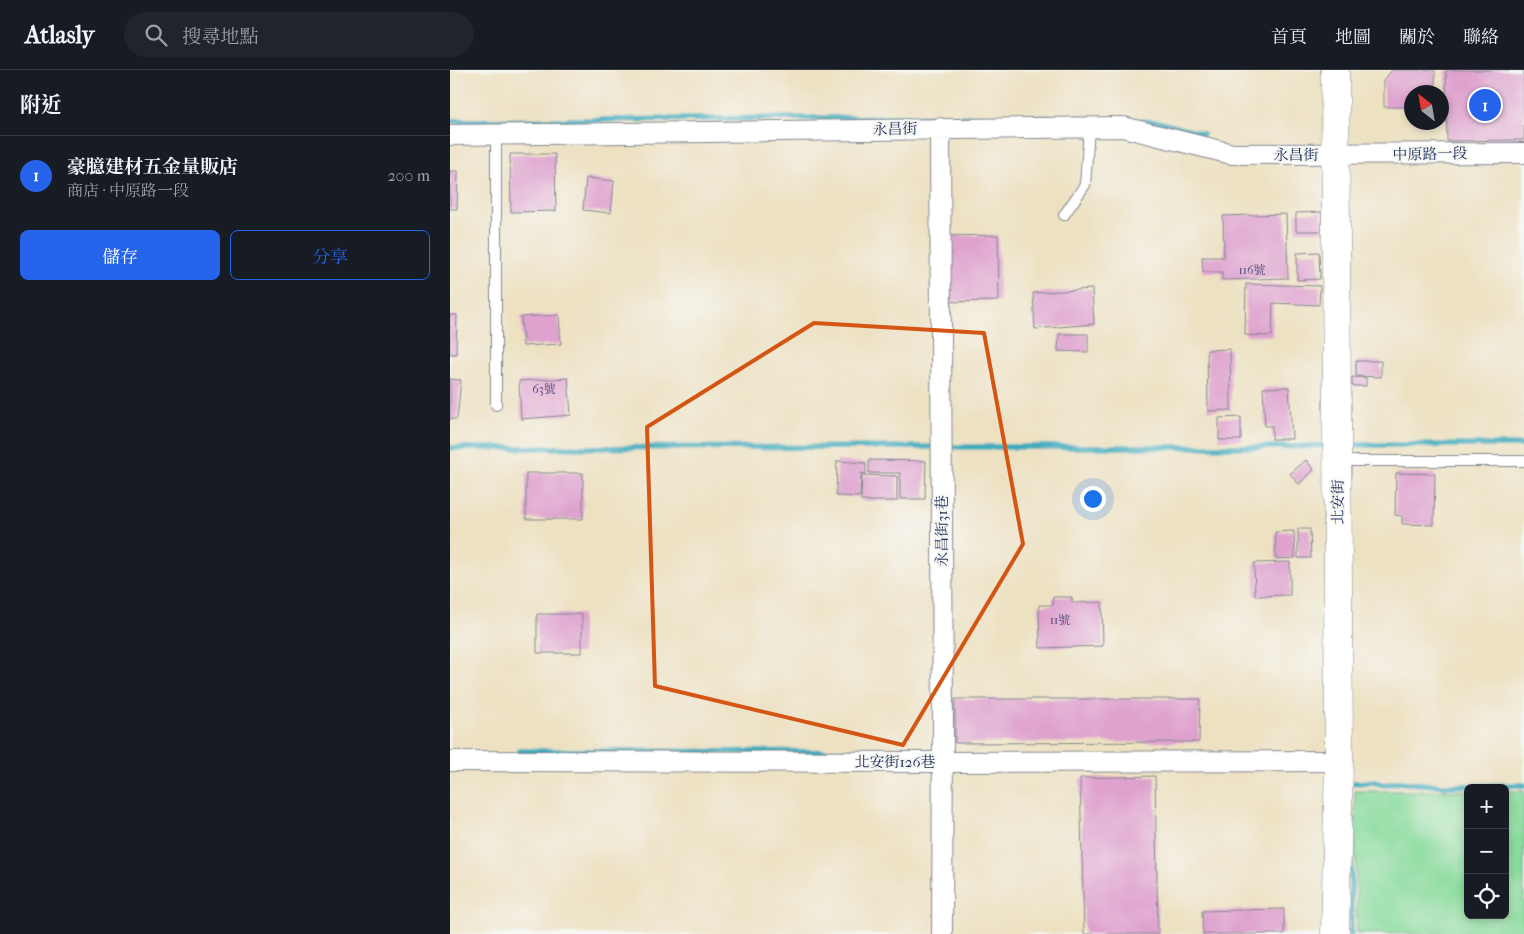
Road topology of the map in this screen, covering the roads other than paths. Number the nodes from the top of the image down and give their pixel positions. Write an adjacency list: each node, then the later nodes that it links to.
1 (1335, 70): 7 (street, 北安街)
2 (940, 128): 3 (street, 永昌街); 4 (street, 永昌街); 14 (street, 永昌街31巷)
3 (1089, 128): 7 (street, 永昌街); 8 (lane)
4 (496, 134): 5 (street, 永昌街); 9 (lane)
5 (450, 135)
6 (1524, 153): 7 (street, 中原路一段)
7 (1336, 155): 11 (street, 北安街)
8 (1064, 215)
9 (496, 405)
10 (1524, 461): 11 (lane)
11 (1337, 462): 13 (street, 北安街)
12 (450, 761): 14 (street, 北安街126巷)
13 (1339, 761): 14 (street, 北安街126巷); 16 (street, 北安街)
14 (942, 762): 15 (street, 永昌街31巷)
15 (942, 934)
16 (1336, 934)

